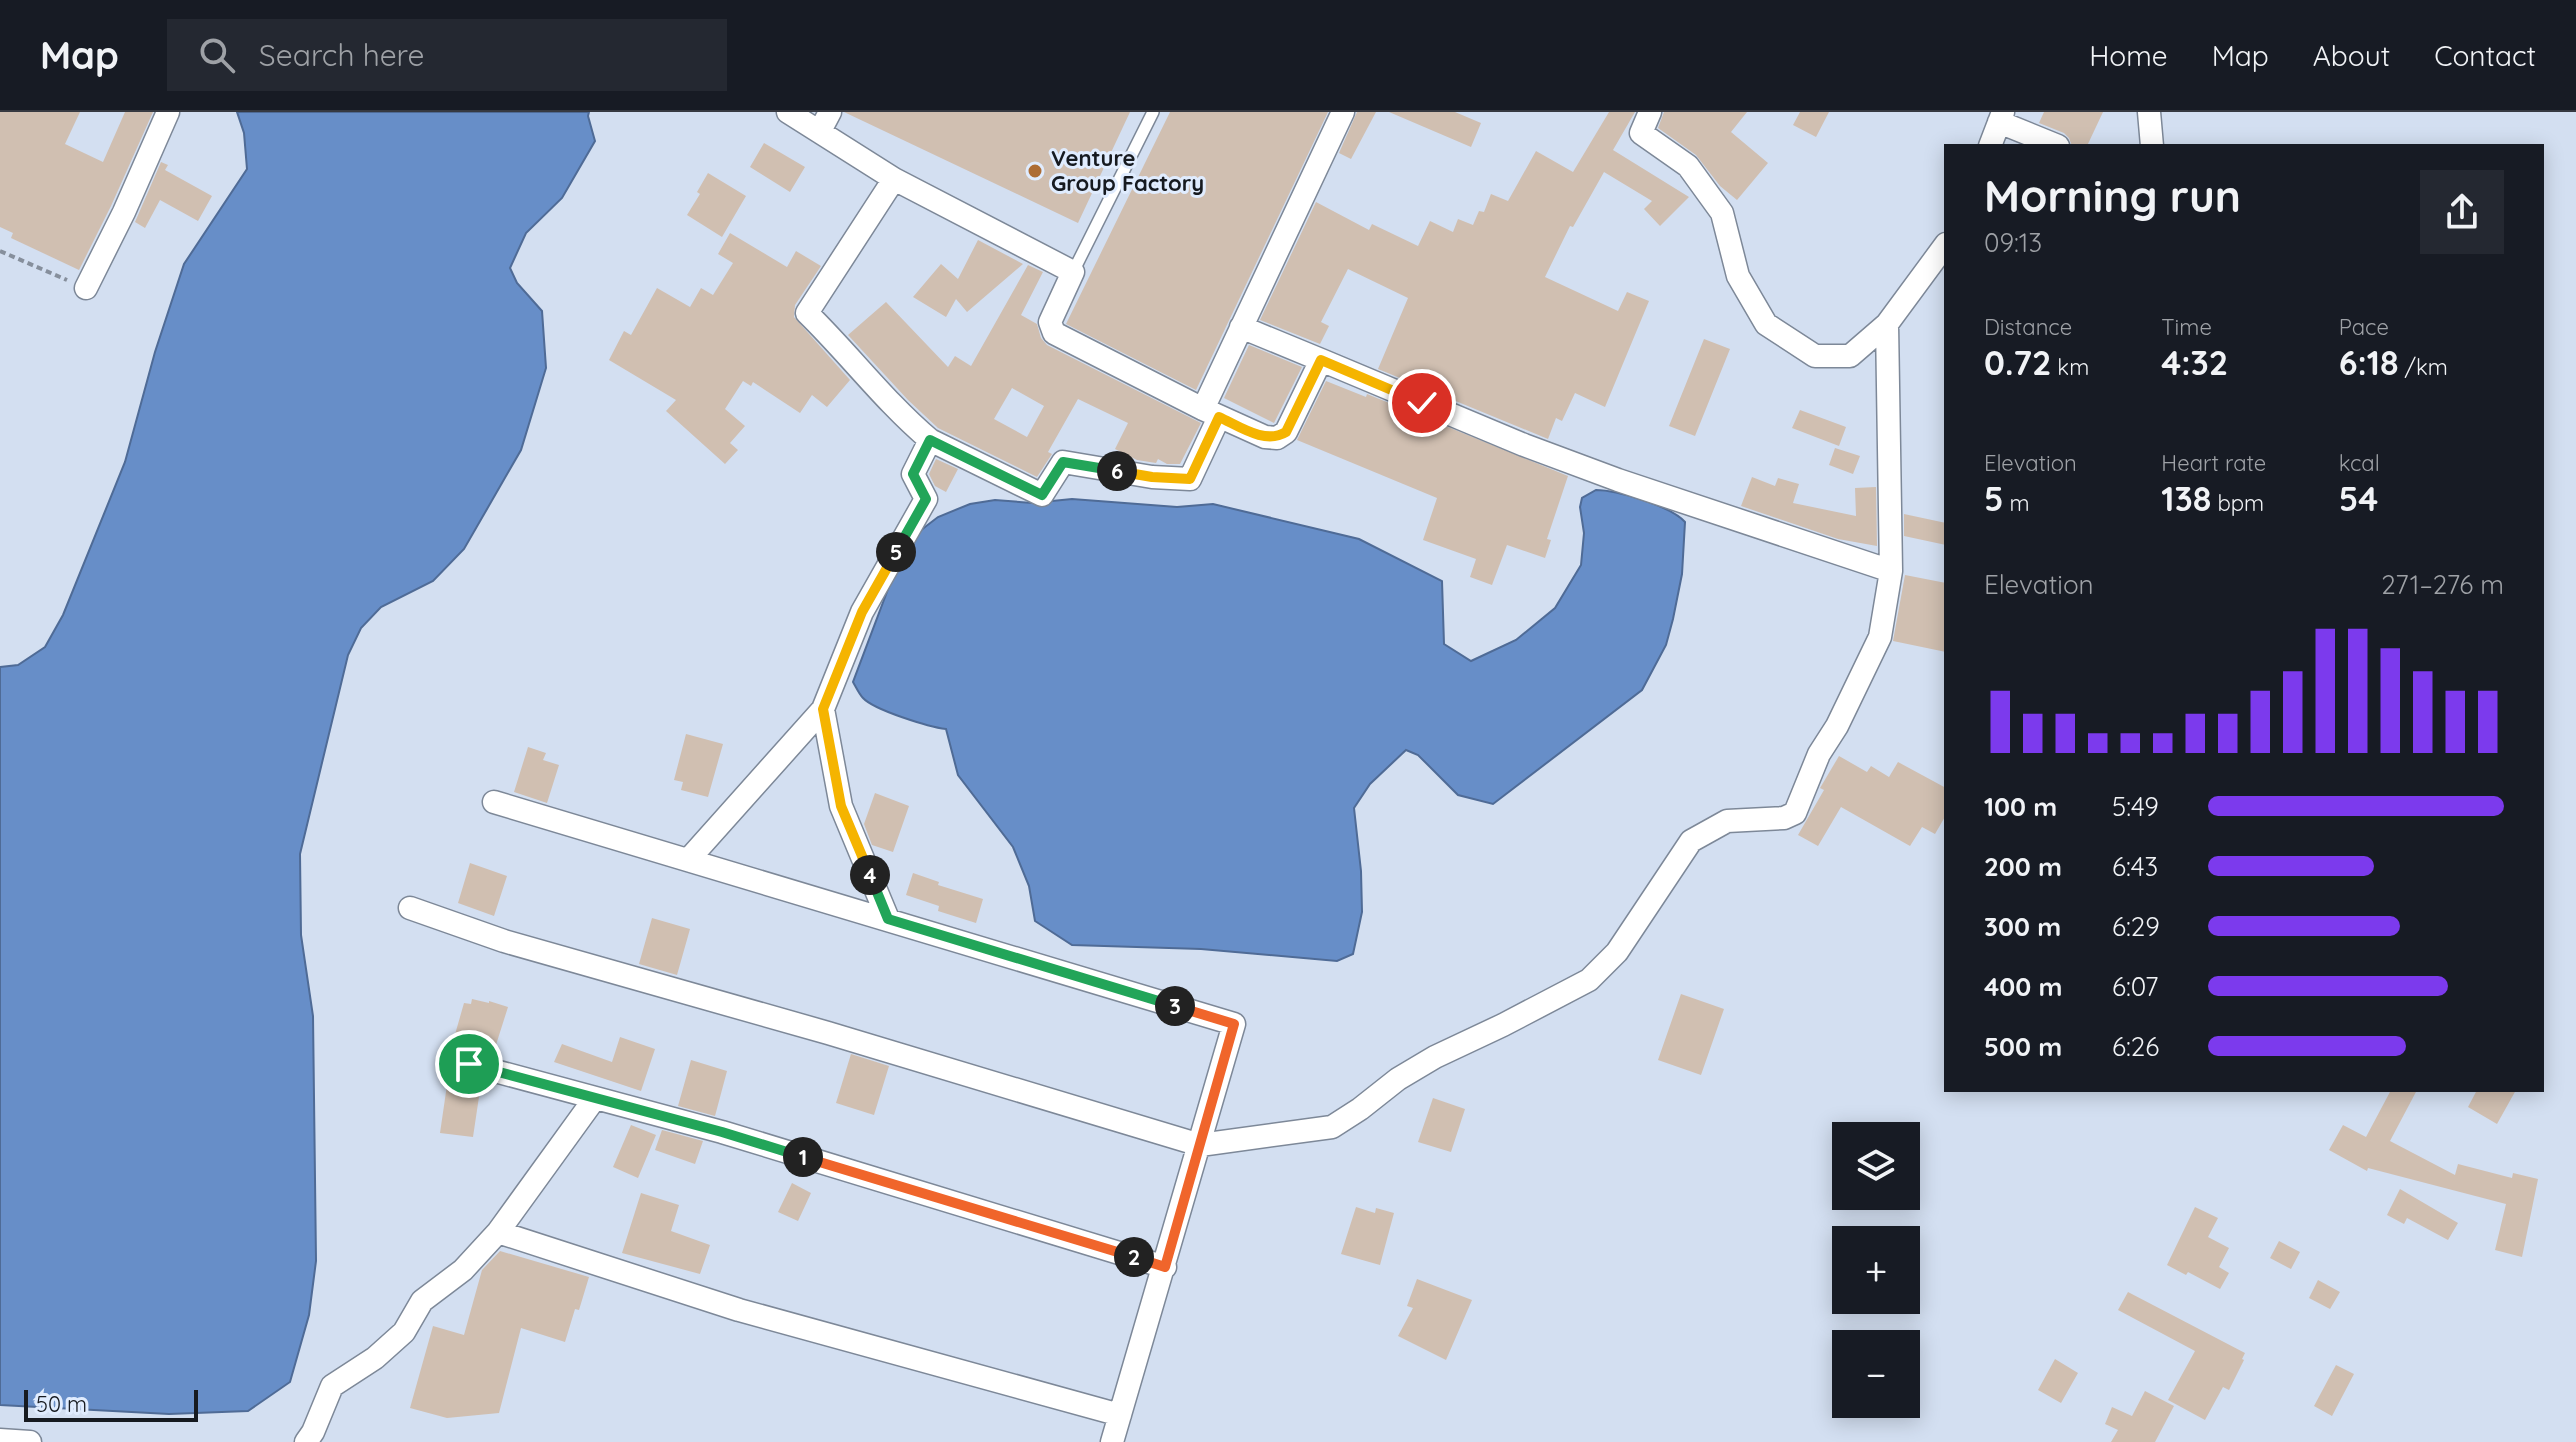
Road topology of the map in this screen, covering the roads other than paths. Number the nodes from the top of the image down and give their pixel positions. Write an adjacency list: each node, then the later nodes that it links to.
1 (168, 112): 15 (street)
2 (788, 112): 8 (street)
3 (1153, 112): 14 (lane)
4 (1343, 112): 17 (street)
5 (1650, 112): 16 (street)
6 (2149, 112): 11 (street)
7 (2001, 117): 9 (street); 10 (street)
8 (825, 121): 12 (street)
9 (1991, 144)
10 (2054, 144)
11 (2152, 144)
12 (894, 179): 14 (street); 20 (street)
13 (1944, 247): 16 (street)
14 (1073, 272): 19 (street)
15 (86, 288)
16 (1887, 324): 21 (street)
17 (1241, 327): 18 (street); 19 (street)
18 (1321, 360): 19 (street); 21 (street)
19 (1211, 413): 20 (street)
20 (930, 440): 22 (street)
21 (1891, 571): 29 (street)
22 (823, 709): 24 (street); 26 (street)
23 (494, 802): 24 (street)
24 (689, 859): 26 (street)
25 (410, 908): 29 (street)
26 (888, 919): 29 (street)
27 (469, 1064): 28 (street)
28 (595, 1098): 30 (street); 31 (street)
29 (1200, 1145): 31 (street)
30 (498, 1232): 32 (street); 35 (street)
31 (1165, 1267): 32 (street)
32 (1120, 1415): 36 (street)
33 (0, 1440): 34 (street)
34 (30, 1442)
35 (306, 1442)
36 (1112, 1442)

